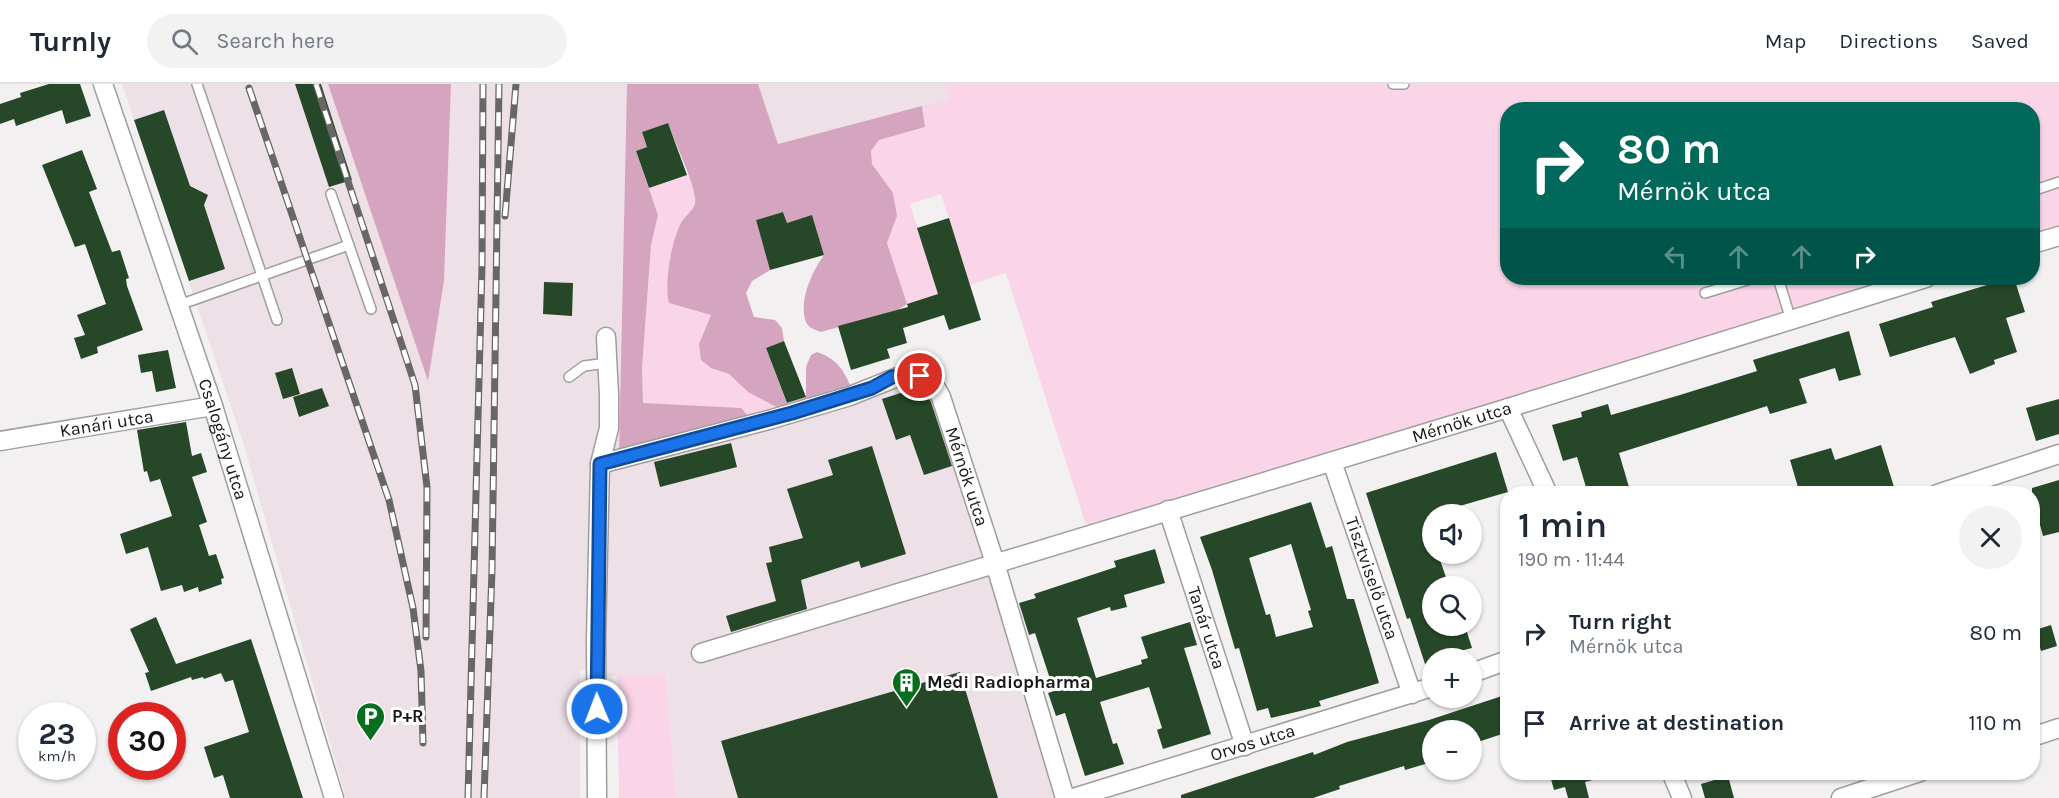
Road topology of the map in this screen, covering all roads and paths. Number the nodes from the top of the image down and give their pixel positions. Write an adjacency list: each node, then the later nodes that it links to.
1 (103, 84): 16 (street, Csalogány utca)
2 (197, 84): 11 (lane)
3 (1393, 84): 4 (lane)
4 (1404, 84)
5 (2059, 182): 6 (lane)
6 (2040, 188)
7 (330, 194): 10 (lane)
8 (2059, 236): 9 (street)
9 (2040, 242)
10 (349, 245): 11 (lane); 17 (lane)
11 (262, 278): 16 (lane); 18 (lane)
12 (1731, 285): 15 (lane)
13 (1780, 285): 19 (lane)
14 (1904, 285): 19 (street, Mérnök utca)
15 (1705, 293)
16 (179, 305): 23 (street, Csalogány utca)
17 (371, 309)
18 (277, 320)
19 (1791, 320): 24 (street, Mérnök utca)
20 (606, 337): 21 (street)
21 (607, 363): 22 (lane); 28 (street)
22 (569, 377)
23 (213, 406): 25 (street, Kanári utca); 43 (street, Csalogány utca)
24 (1508, 408): 27 (street, Mérnök utca); 29 (street)
25 (0, 441)
26 (2059, 454): 30 (street)
27 (1332, 462): 31 (street, Mérnök utca); 37 (street, Tisztviselő utca)
28 (600, 464): 32 (street, Mérnök utca); 44 (street)
29 (1544, 486)
30 (1961, 486)
31 (1168, 510): 32 (street, Mérnök utca); 40 (street, Tanár utca)
32 (995, 563): 33 (street, Mérnök utca); 45 (street)
33 (701, 652)
34 (1500, 663): 35 (street)
35 (1482, 669)
36 (1422, 690): 37 (street, Orvos utca)
37 (1412, 694): 40 (street, Orvos utca)
38 (2059, 728): 39 (street)
39 (2040, 734)
40 (1245, 746): 46 (street, Orvos utca)
41 (1674, 780): 47 (street)
42 (1896, 780): 48 (street)
43 (334, 798)
44 (597, 798)
45 (1065, 798)
46 (1073, 798)
47 (1682, 798)
48 (1841, 798)

